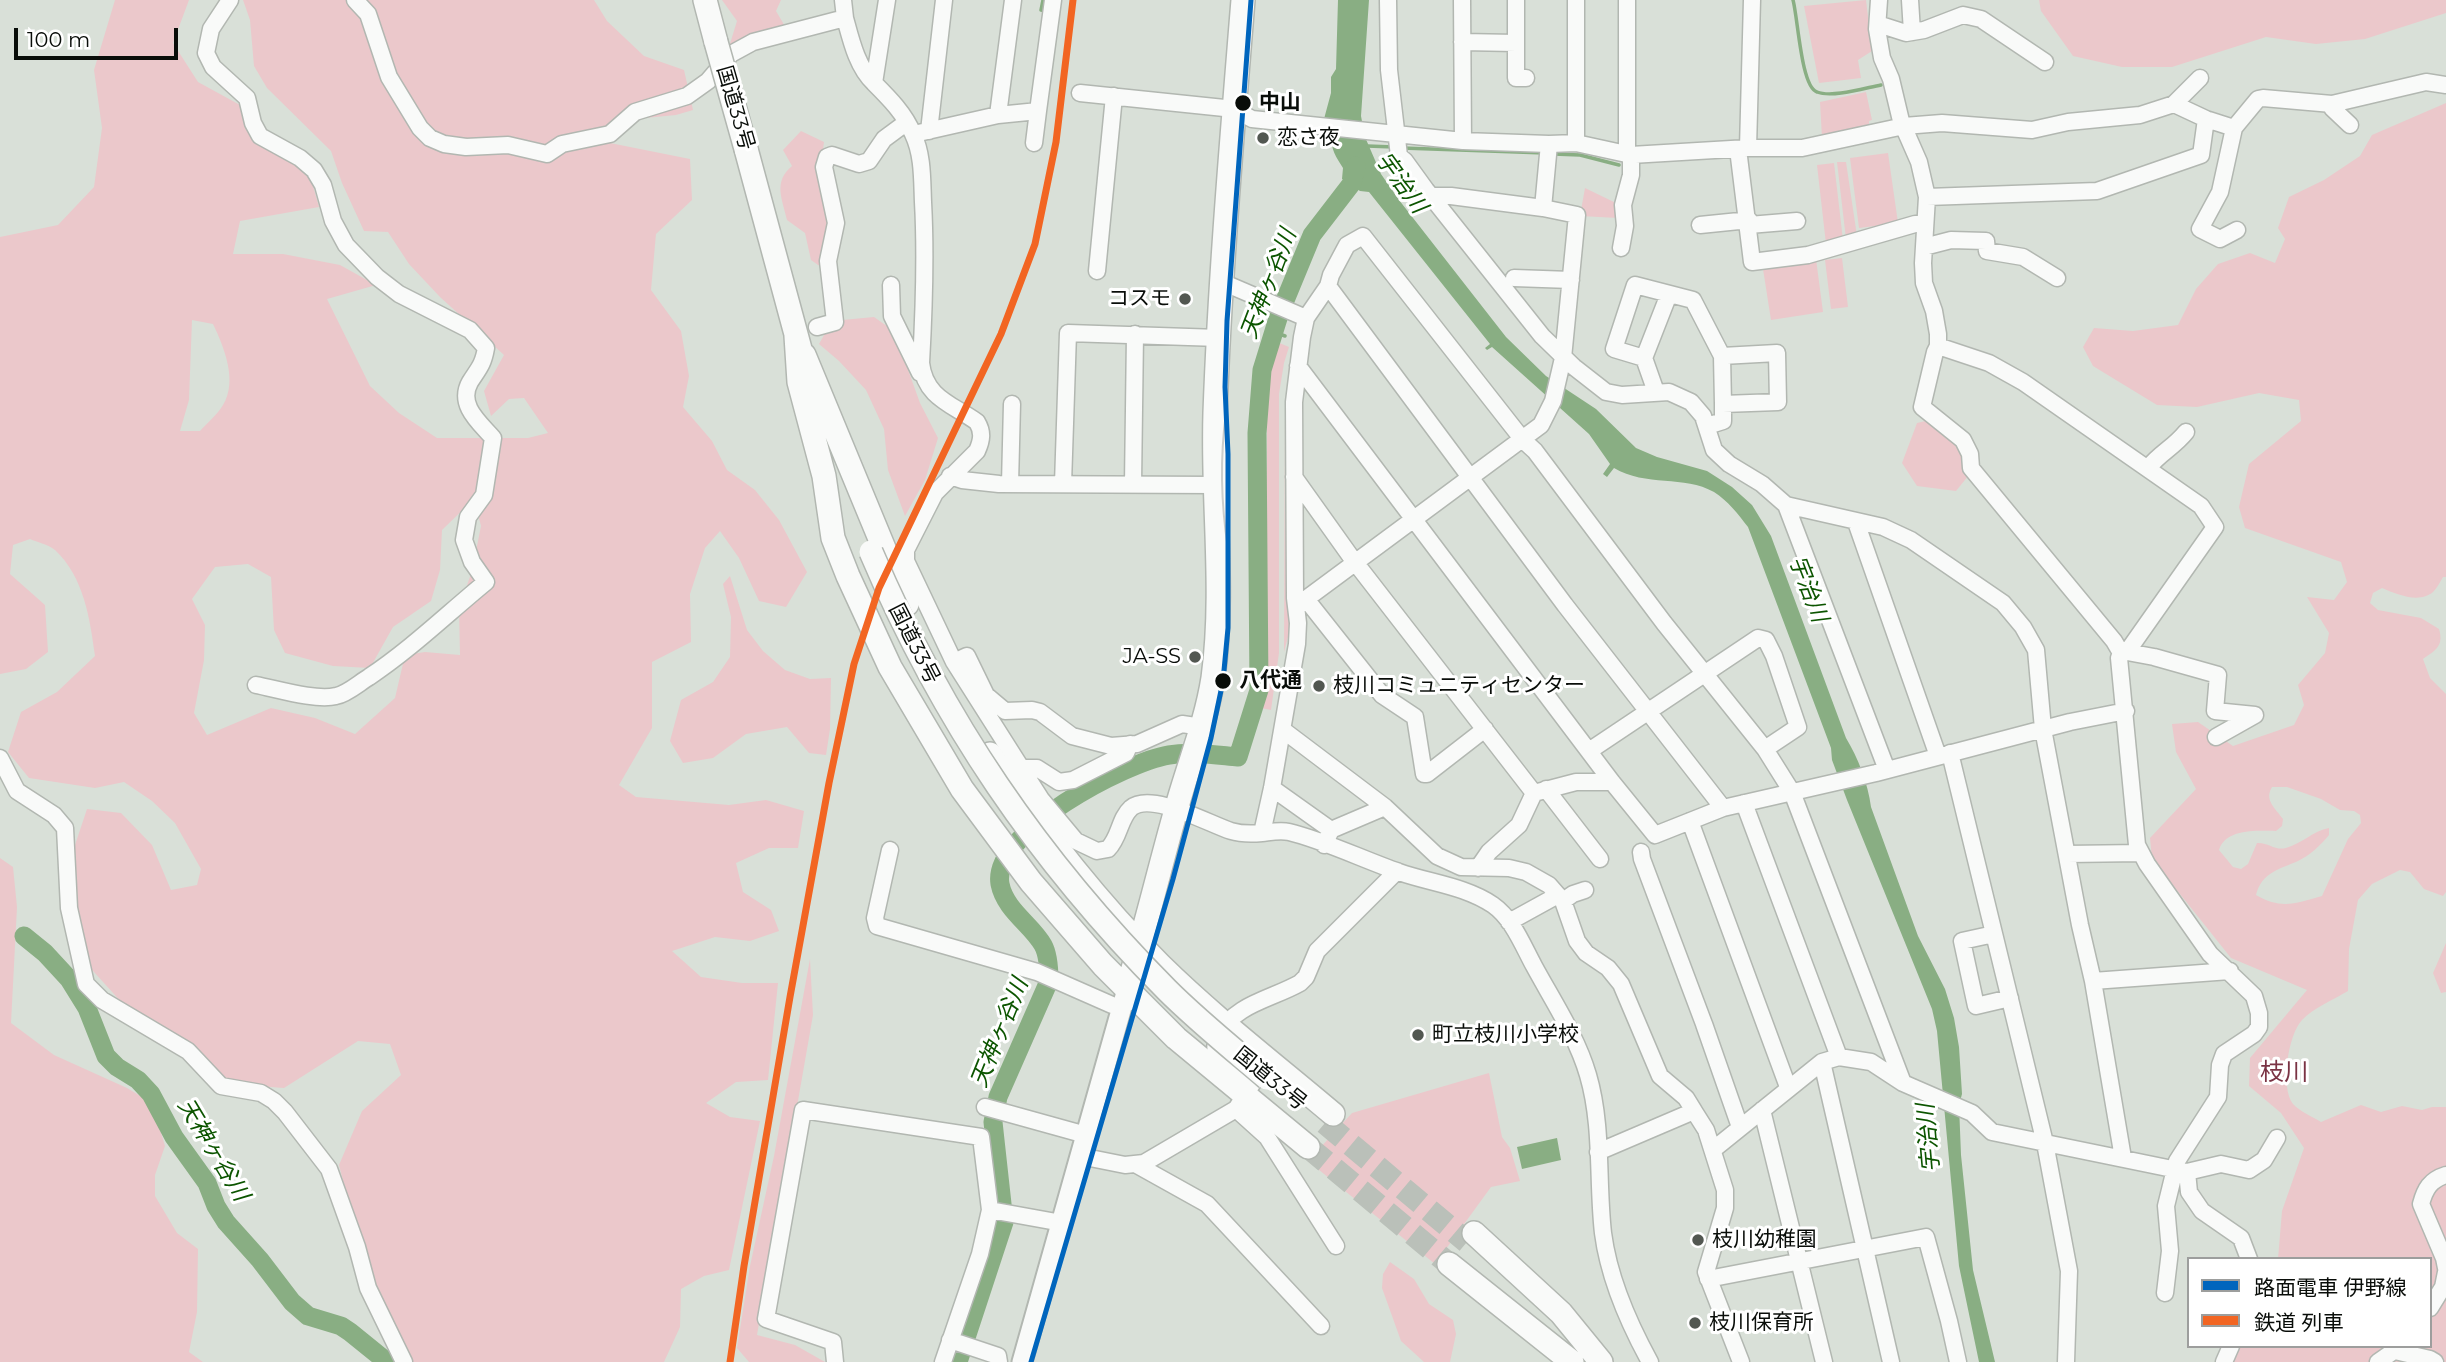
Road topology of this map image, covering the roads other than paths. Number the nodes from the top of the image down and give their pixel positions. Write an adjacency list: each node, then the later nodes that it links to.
1 (230, 0): 99 (street)
2 (355, 0): 19 (street)
3 (705, 0): 67 (highway, 国道33号, bridge)
4 (843, 0): 19 (street)
5 (887, 0): 27 (street)
6 (944, 0): 40 (street)
7 (1013, 0): 35 (street)
8 (1053, 0): 34 (street)
9 (1242, 0): 33 (highway)
10 (1388, 0): 41 (street)
11 (1462, 0): 22 (street)
12 (1516, 0): 23 (street)
13 (1576, 0): 43 (street)
14 (1627, 0): 47 (street)
15 (1752, 0): 45 (street)
16 (1879, 0): 20 (street)
17 (1910, 0): 21 (street)
18 (1966, 7): 21 (street); 24 (street)
19 (845, 18): 27 (street)
20 (1878, 24): 21 (street); 38 (street)
21 (1912, 32)
22 (1462, 42): 23 (street); 42 (street)
23 (1516, 43): 25 (street)
24 (2045, 62)
25 (1526, 78)
26 (2200, 78): 32 (street)
27 (874, 83): 40 (street)
28 (2446, 85): 31 (street)
29 (1080, 93): 30 (street)
30 (1114, 96): 33 (street); 58 (street)
31 (2332, 103): 37 (street); 39 (street)
32 (2174, 104): 36 (street); 38 (street)
33 (1234, 109): 41 (street); 62 (highway)
34 (1038, 111): 35 (street); 44 (street)
35 (998, 116): 40 (street)
36 (2206, 119): 39 (street); 49 (street)
37 (2350, 125)
38 (1904, 126): 45 (street); 49 (street)
39 (2234, 128): 55 (street)
40 (916, 129): 67 (street); 75 (street)
41 (1391, 133): 42 (street); 48 (street)
42 (1463, 141): 46 (street)
43 (1576, 142): 46 (street); 47 (street)
44 (1034, 144)
45 (1743, 149): 47 (street); 52 (street)
46 (1548, 153): 50 (street)
47 (1629, 155): 57 (street)
48 (1430, 196): 50 (street); 73 (street)
49 (1927, 197): 54 (street)
50 (1543, 208): 61 (street)
51 (1797, 221): 52 (street)
52 (1749, 223): 53 (street); 54 (street)
53 (1700, 225)
54 (1924, 225): 56 (street)
55 (2237, 230)
56 (1924, 247): 60 (street); 70 (street)
57 (1621, 248)
58 (1097, 271)
59 (1514, 278): 61 (street)
60 (2057, 278)
61 (1571, 279): 73 (street)
62 (1222, 282): 66 (street); 69 (highway)
63 (891, 285): 75 (street)
64 (1328, 286): 66 (street); 81 (street); 85 (street)
65 (1669, 294): 71 (street); 72 (street); 72 (street)
66 (1304, 317): 74 (street)
67 (807, 331): 93 (highway, 国道33号); 142 (highway)
68 (1135, 334): 69 (street); 87 (street); 88 (street)
69 (1219, 338): 89 (highway)
70 (1938, 346): 82 (street); 96 (street)
71 (1722, 356): 78 (street); 78 (street)
72 (1644, 358): 76 (street)
73 (1562, 363): 76 (street); 81 (street)
74 (1298, 366): 84 (street); 91 (street)
75 (923, 378): 83 (street)
76 (1656, 392): 79 (street)
77 (1012, 404): 86 (street)
78 (1723, 404): 79 (street)
79 (1707, 426): 90 (street)
80 (2186, 432): 82 (street)
81 (1523, 440): 85 (street); 98 (street)
82 (2148, 468): 96 (street)
83 (950, 476): 86 (street); 97 (street)
84 (1294, 477): 94 (street); 95 (street)
85 (1472, 478): 91 (street); 102 (street)
86 (1010, 484): 87 (street)
87 (1063, 484): 88 (street)
88 (1133, 484): 89 (street)
89 (1215, 485): 107 (highway)
90 (1786, 505): 92 (street); 115 (street)
91 (1413, 520): 94 (street); 111 (street)
92 (1856, 522): 105 (street); 112 (street)
93 (875, 545): 139 (highway); 144 (highway, 国道33号, bridge)
94 (1355, 561): 95 (street); 104 (street)
95 (1301, 599): 104 (street); 106 (street)
96 (2124, 653): 100 (street); 108 (street)
97 (954, 662): 101 (street); 103 (street)
98 (1704, 674): 102 (street); 110 (street); 110 (street)
99 (256, 685)
100 (2126, 710): 105 (street); 129 (street)
101 (1009, 711): 103 (street); 109 (street)
102 (1649, 711): 111 (street); 122 (street)
103 (997, 729): 114 (street)
104 (1485, 729): 118 (street)
105 (2043, 729): 112 (street); 130 (street)
106 (1283, 730): 117 (street); 121 (street)
107 (1201, 732): 109 (street); 123 (highway)
108 (2216, 737)
109 (1129, 744): 114 (street)
110 (1765, 750): 119 (street)
111 (1589, 751): 116 (street)
112 (1944, 755): 115 (street); 138 (street)
113 (0, 758): 180 (street)
114 (1020, 768): 123 (street)
115 (1882, 771): 119 (street)
116 (1612, 782): 118 (street); 124 (street)
117 (1272, 788): 125 (street); 126 (street)
118 (1540, 791): 132 (street); 133 (street)
119 (1792, 792): 120 (street); 147 (street)
120 (1744, 803): 122 (street); 145 (street)
121 (1385, 807): 126 (street); 131 (street)
122 (1723, 808): 124 (street)
123 (1176, 809): 125 (street); 139 (highway)
124 (1689, 821): 148 (street)
125 (1262, 833): 126 (street)
126 (1327, 837): 134 (street)
127 (890, 850): 142 (street)
128 (1641, 852): 153 (street)
129 (2141, 853): 130 (street); 140 (street)
130 (2067, 854): 141 (street)
131 (1437, 856): 133 (street); 134 (street)
132 (1600, 859)
133 (1478, 868): 136 (street)
134 (1404, 874): 137 (street); 144 (street)
135 (1585, 890): 136 (street)
136 (1560, 898): 137 (street); 152 (street)
137 (1509, 922): 159 (street)
138 (1994, 934): 143 (street); 143 (street)
139 (1140, 945): 142 (highway); 144 (highway)
140 (2230, 971): 141 (street); 163 (street)
141 (2093, 981): 161 (street)
142 (1124, 998): 149 (highway); 154 (main road)
143 (2010, 998): 156 (street)
144 (1225, 1023): 149 (street)
145 (1839, 1057): 146 (street); 147 (street)
146 (1822, 1062): 148 (street); 169 (street)
147 (1903, 1083): 156 (street)
148 (1788, 1087): 151 (street)
149 (1240, 1103): 157 (highway); 162 (street); 168 (street)
150 (992, 1109): 154 (street)
151 (1762, 1110): 153 (street); 171 (street)
152 (1693, 1111): 158 (street); 159 (street)
153 (1740, 1127): 158 (street)
154 (1086, 1135): 160 (main road)
155 (2277, 1138): 163 (street)
156 (2045, 1143): 161 (street); 192 (street)
157 (1308, 1147)
158 (1714, 1149): 174 (street)
159 (1598, 1152): 187 (street)
160 (1080, 1156): 162 (street); 166 (main road)
161 (2123, 1158): 163 (street)
162 (1136, 1165): 177 (street)
163 (2181, 1170): 170 (street); 175 (street)
164 (2446, 1175): 173 (street)
165 (999, 1211): 166 (street); 178 (street); 181 (street)
166 (1062, 1223): 184 (main road)
167 (1471, 1238): 186 (highway)
168 (1336, 1246)
169 (1864, 1250): 171 (street); 190 (street); 191 (street)
170 (2248, 1257)
171 (1799, 1262): 174 (street); 189 (street)
172 (1449, 1264): 185 (highway)
173 (2446, 1270): 176 (street)
174 (1708, 1279): 188 (street)
175 (2165, 1293)
176 (2432, 1305)
177 (1321, 1326)
178 (952, 1340): 182 (street); 183 (street)
179 (2398, 1349): 193 (street); 194 (street)
180 (404, 1362)
181 (835, 1362)
182 (943, 1362)
183 (999, 1362)
184 (1021, 1362)
185 (1573, 1362)
186 (1599, 1362)
187 (1650, 1362)
188 (1741, 1362)
189 (1824, 1362)
190 (1891, 1362)
191 (1958, 1362)
192 (2066, 1362)
193 (2378, 1362)
194 (2435, 1362)

